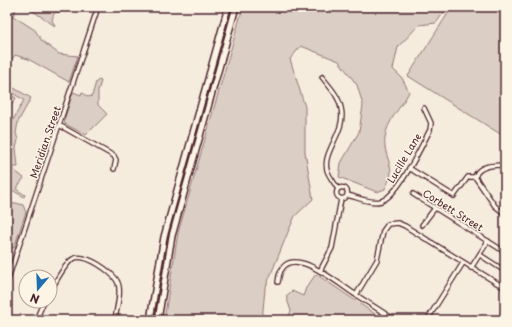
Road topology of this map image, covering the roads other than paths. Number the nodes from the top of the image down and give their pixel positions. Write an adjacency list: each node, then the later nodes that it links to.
1 (98, 7): 6 (street, Meridian Street)
2 (228, 7): 34 (highway)
3 (236, 7): 35 (highway)
4 (322, 77): 11 (street)
5 (424, 108): 8 (street, Lucille Lane)
6 (59, 125): 9 (street); 26 (street, Meridian Street)
7 (505, 165): 10 (street)
8 (409, 168): 10 (street); 13 (street, Lucille Lane)
9 (114, 169)
10 (475, 176): 16 (street)
11 (338, 189): 13 (street); 14 (street)
12 (413, 194): 15 (street, Corbett Street)
13 (347, 195): 14 (street)
14 (341, 198): 23 (street)
15 (435, 208): 17 (street); 18 (street, Corbett Street)
16 (505, 214)
17 (422, 225)
18 (488, 241): 19 (street, Corbett Street); 20 (street)
19 (505, 252)
20 (480, 255): 22 (street); 24 (street)
21 (463, 263): 22 (street); 29 (street); 37 (street)
22 (472, 268): 28 (street)
23 (320, 271): 27 (street); 29 (street)
24 (505, 271)
25 (58, 280): 33 (street)
26 (7, 282)
27 (278, 282)
28 (505, 288)
29 (356, 295): 36 (street)
30 (41, 309): 32 (street)
31 (505, 316): 38 (street)
32 (36, 320)
33 (115, 320)
34 (150, 320)
35 (158, 320)
36 (395, 320)
37 (427, 320)
38 (502, 320)

